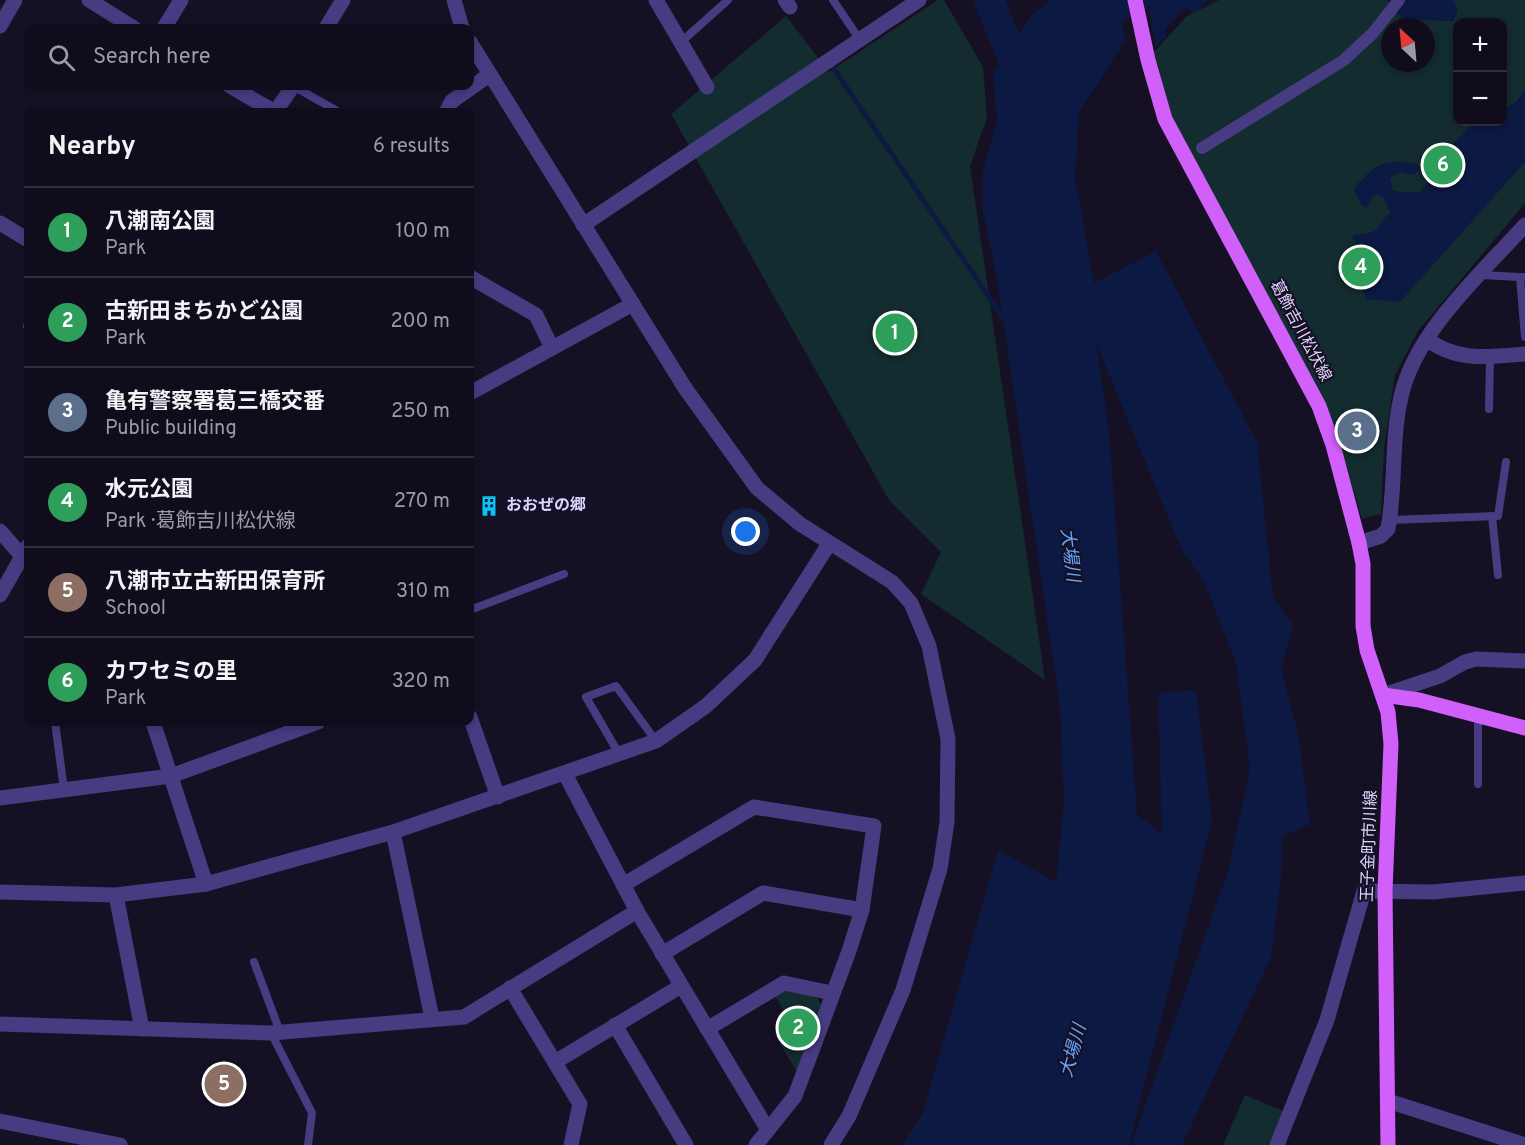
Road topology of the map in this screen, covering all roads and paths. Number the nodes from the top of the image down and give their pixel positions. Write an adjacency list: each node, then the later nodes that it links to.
1 (15, 0): 16 (street)
2 (89, 0): 12 (street)
3 (181, 0): 13 (street)
4 (343, 0): 14 (street)
5 (454, 0): 15 (street)
6 (656, 0): 18 (street)
7 (728, 0): 18 (lane)
8 (833, 0): 17 (lane)
9 (1135, 0): 51 (main road, 葛飾吉川松伏線)
10 (1399, 0): 31 (street)
11 (917, 1): 17 (street)
12 (128, 24)
13 (166, 24)
14 (328, 24)
15 (461, 24)
16 (0, 26)
17 (860, 40): 33 (street)
18 (681, 42): 22 (street)
19 (474, 49): 20 (street)
20 (489, 75): 21 (street); 33 (street)
21 (474, 86)
22 (707, 87)
23 (237, 90): 27 (street)
24 (290, 90): 28 (street)
25 (300, 90): 29 (lane)
26 (468, 90): 30 (street)
27 (268, 108)
28 (278, 108)
29 (332, 108)
30 (448, 108)
31 (1202, 148)
32 (0, 223): 35 (street)
33 (583, 225): 39 (street)
34 (1525, 225): 36 (street)
35 (24, 238)
36 (1481, 275): 37 (lane); 41 (street)
37 (1522, 277): 40 (lane)
38 (474, 279): 42 (street)
39 (631, 305): 42 (street); 52 (street)
40 (1525, 336)
41 (1427, 339): 44 (street); 49 (street)
42 (552, 348): 45 (street)
43 (1525, 354): 44 (street)
44 (1490, 357): 46 (lane)
45 (474, 391)
46 (1489, 409)
47 (1506, 462): 48 (lane)
48 (1492, 516): 49 (lane); 56 (lane)
49 (1390, 520): 51 (street)
50 (0, 531): 53 (street)
51 (1359, 543): 60 (main road, 葛飾吉川松伏線)
52 (829, 544): 67 (street); 104 (street)
53 (24, 552)
54 (24, 559): 57 (street)
55 (564, 574): 58 (lane)
56 (1498, 575)
57 (0, 595)
58 (474, 608)
59 (1525, 661): 60 (street)
60 (1383, 695): 61 (main road); 79 (main road, 王子金町市川線)
61 (1478, 716): 66 (main road); 71 (lane)
62 (56, 726): 72 (lane)
63 (154, 726): 70 (street)
64 (290, 726): 70 (street)
65 (473, 726): 73 (street)
66 (1525, 728)
67 (656, 741): 68 (street); 68 (lane)
68 (620, 755): 69 (street)
69 (565, 774): 73 (street); 78 (street)
70 (171, 776): 72 (street); 77 (street)
71 (1478, 784)
72 (64, 790): 74 (street)
73 (498, 797): 75 (street)
74 (0, 798)
75 (393, 832): 77 (street); 89 (street)
76 (1525, 883): 79 (street)
77 (206, 884): 81 (street)
78 (623, 885): 82 (street); 83 (street)
79 (1385, 891): 96 (main road, 王子金町市川線); 105 (street)
80 (0, 892): 81 (street)
81 (116, 895): 92 (street)
82 (862, 910): 84 (street); 88 (street)
83 (637, 911): 84 (street); 87 (street)
84 (662, 954): 86 (street)
85 (254, 962): 94 (lane)
86 (681, 986): 91 (street); 93 (street)
87 (510, 988): 89 (street); 95 (street)
88 (832, 993): 93 (street); 98 (street)
89 (432, 1018): 94 (street)
90 (0, 1024): 92 (street)
91 (615, 1025): 95 (street); 102 (street)
92 (142, 1029): 94 (street)
93 (707, 1029): 98 (street)
94 (275, 1033): 100 (lane)
95 (555, 1062): 101 (street)
96 (1388, 1101): 106 (main road, 王子金町市川線); 107 (street)
97 (0, 1121): 99 (street)
98 (768, 1130): 103 (street)
99 (120, 1145)
100 (308, 1145)
101 (571, 1145)
102 (686, 1145)
103 (756, 1145)
104 (831, 1145)
105 (1277, 1145)
106 (1389, 1145)
107 (1525, 1145)

